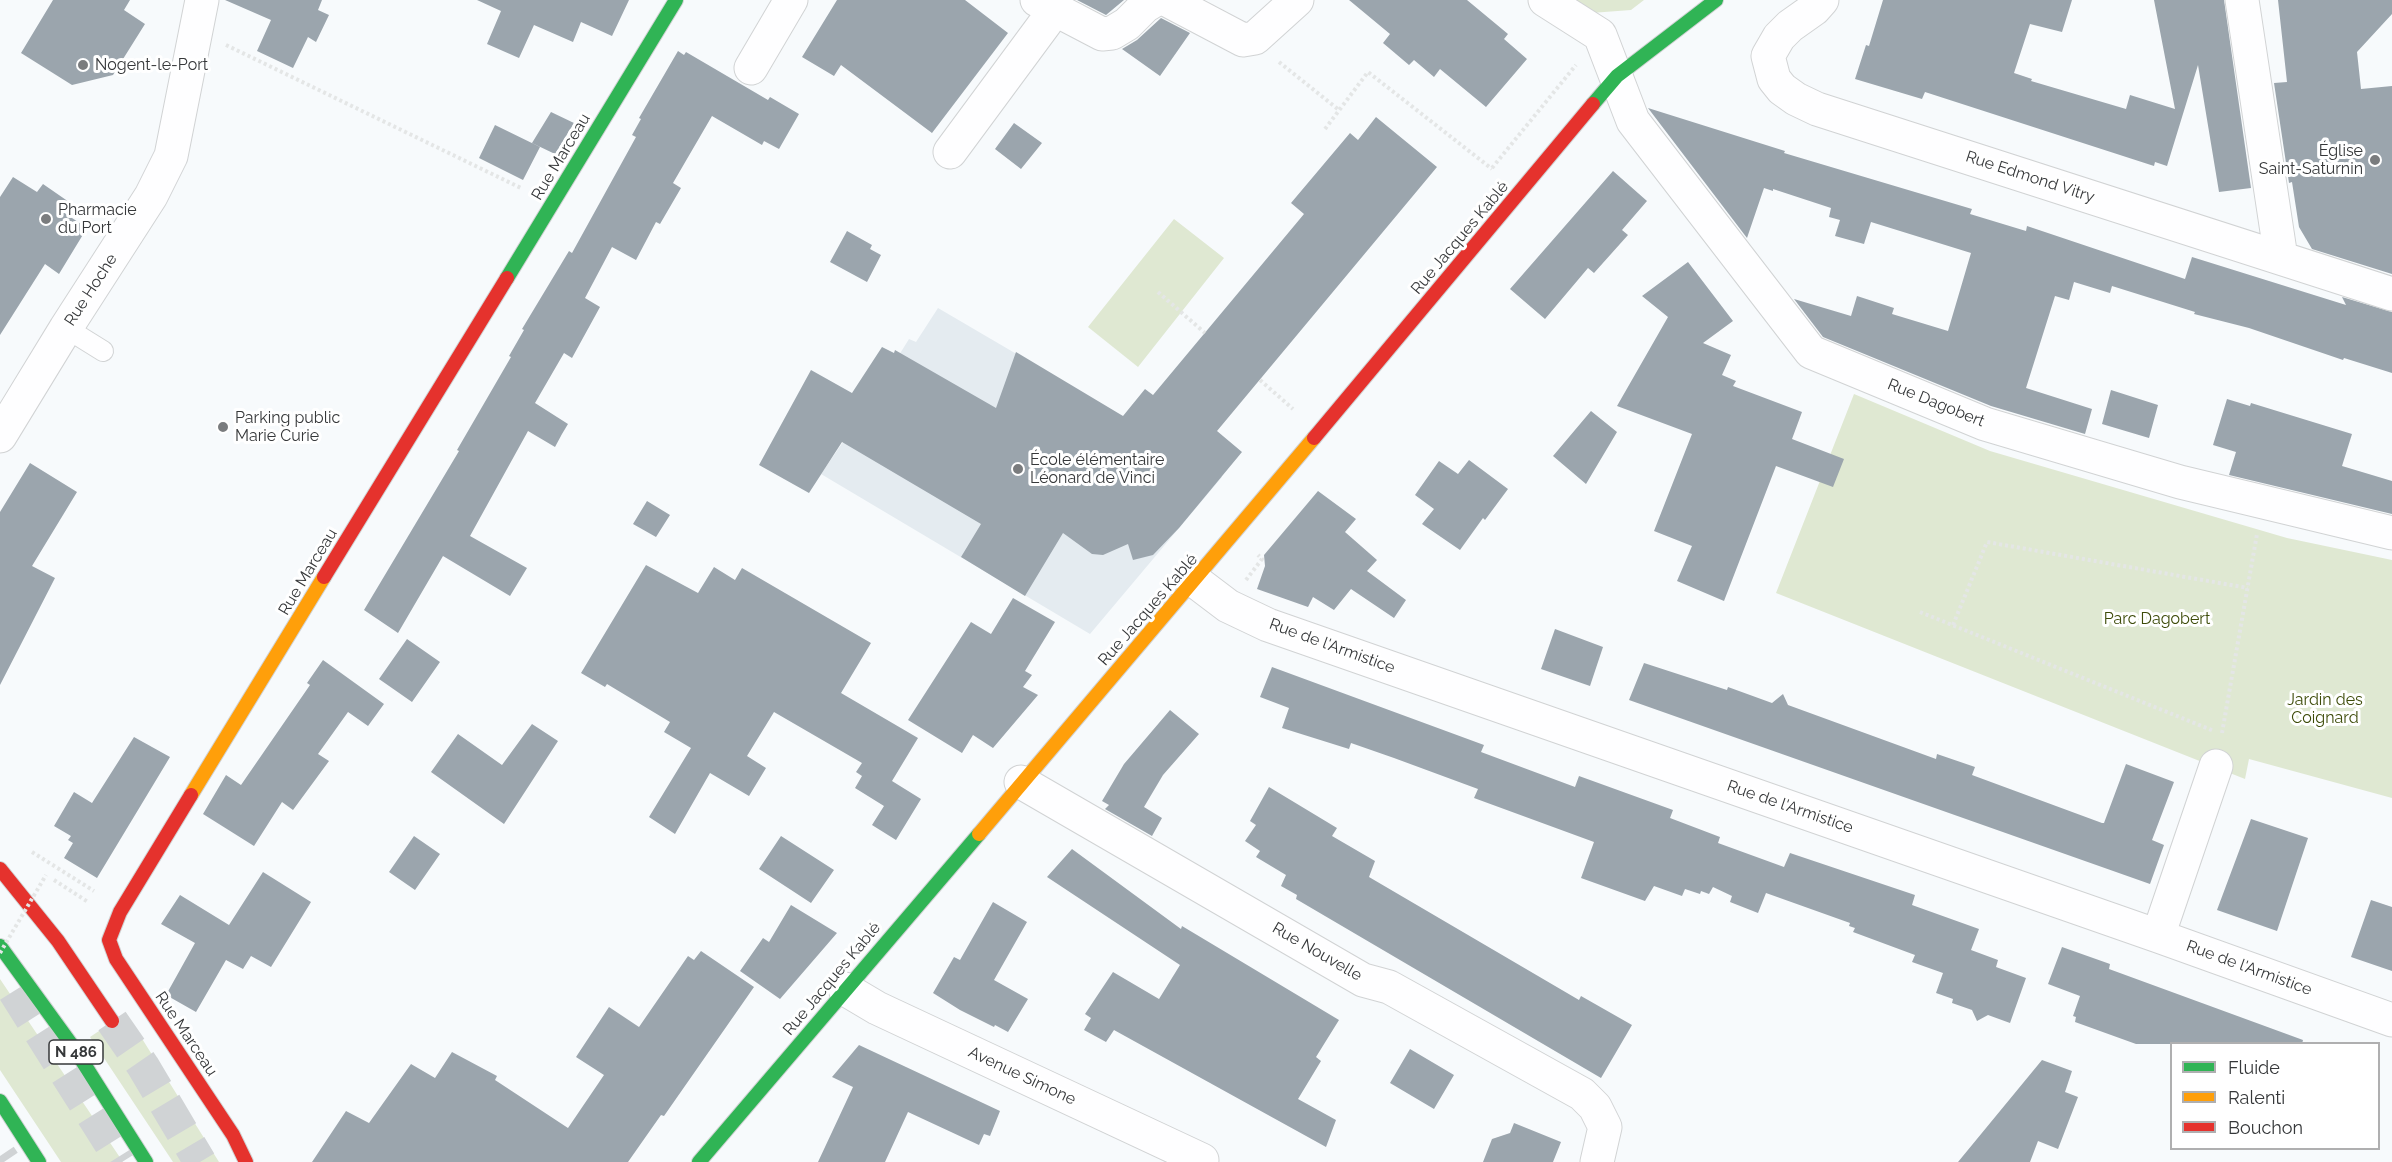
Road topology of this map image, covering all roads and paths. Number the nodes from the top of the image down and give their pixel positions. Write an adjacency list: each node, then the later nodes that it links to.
1 (202, 0): 12 (street, Rue Hoche)
2 (676, 0): 20 (main road, Rue Marceau)
3 (791, 0): 15 (street)
4 (1155, 0): 11 (street)
5 (1167, 0): 13 (street)
6 (1297, 0): 13 (street)
7 (1545, 0): 16 (street, Rue Dagobert)
8 (1716, 0): 16 (main road, Rue Jacques Kablé)
9 (1822, 0): 21 (street, Rue Edmond Vitry)
10 (2242, 0): 21 (street)
11 (1046, 2): 19 (street)
12 (196, 32): 20 (path); 24 (street, Rue Hoche)
13 (1249, 39): 17 (path)
14 (1581, 59): 17 (path)
15 (751, 68)
16 (1617, 76): 30 (street, Rue Dagobert); 34 (main road, Rue Jacques Kablé)
17 (1339, 110): 18 (path)
18 (1325, 129)
19 (950, 152)
20 (552, 203): 43 (main road, Rue Marceau)
21 (2281, 258): 23 (street, Rue Edmond Vitry)
22 (1158, 292): 25 (path)
23 (2392, 294)
24 (66, 328): 26 (lane); 29 (street, Rue Hoche)
25 (1205, 333)
26 (103, 351)
27 (1260, 380): 28 (path)
28 (1293, 409)
29 (0, 436)
30 (2263, 504): 31 (street, Rue Dagobert); 35 (path)
31 (2392, 533)
32 (1257, 554): 33 (path)
33 (1246, 580)
34 (1196, 581): 39 (main road, Rue Jacques Kablé); 44 (street, Rue de l'Armistice)
35 (2248, 588): 37 (path); 37 (path)
36 (1920, 612): 37 (path)
37 (1953, 625)
38 (2216, 766): 44 (street)
39 (1021, 782): 47 (main road, Rue Jacques Kablé); 56 (street, Rue Nouvelle)
40 (30, 851): 43 (path)
41 (0, 869): 49 (main road)
42 (93, 905): 46 (path, bridge)
43 (120, 912): 54 (main road, Rue Marceau)
44 (2158, 936): 48 (street, Rue de l'Armistice)
45 (0, 946): 53 (main road, N 486)
46 (0, 952)
47 (845, 989): 51 (street, Avenue Simone); 55 (main road, Rue Jacques Kablé)
48 (2392, 1020)
49 (112, 1021)
50 (0, 1101): 52 (main road)
51 (1202, 1160)
52 (39, 1162)
53 (146, 1162)
54 (246, 1162)
55 (699, 1162)
56 (1597, 1162)

